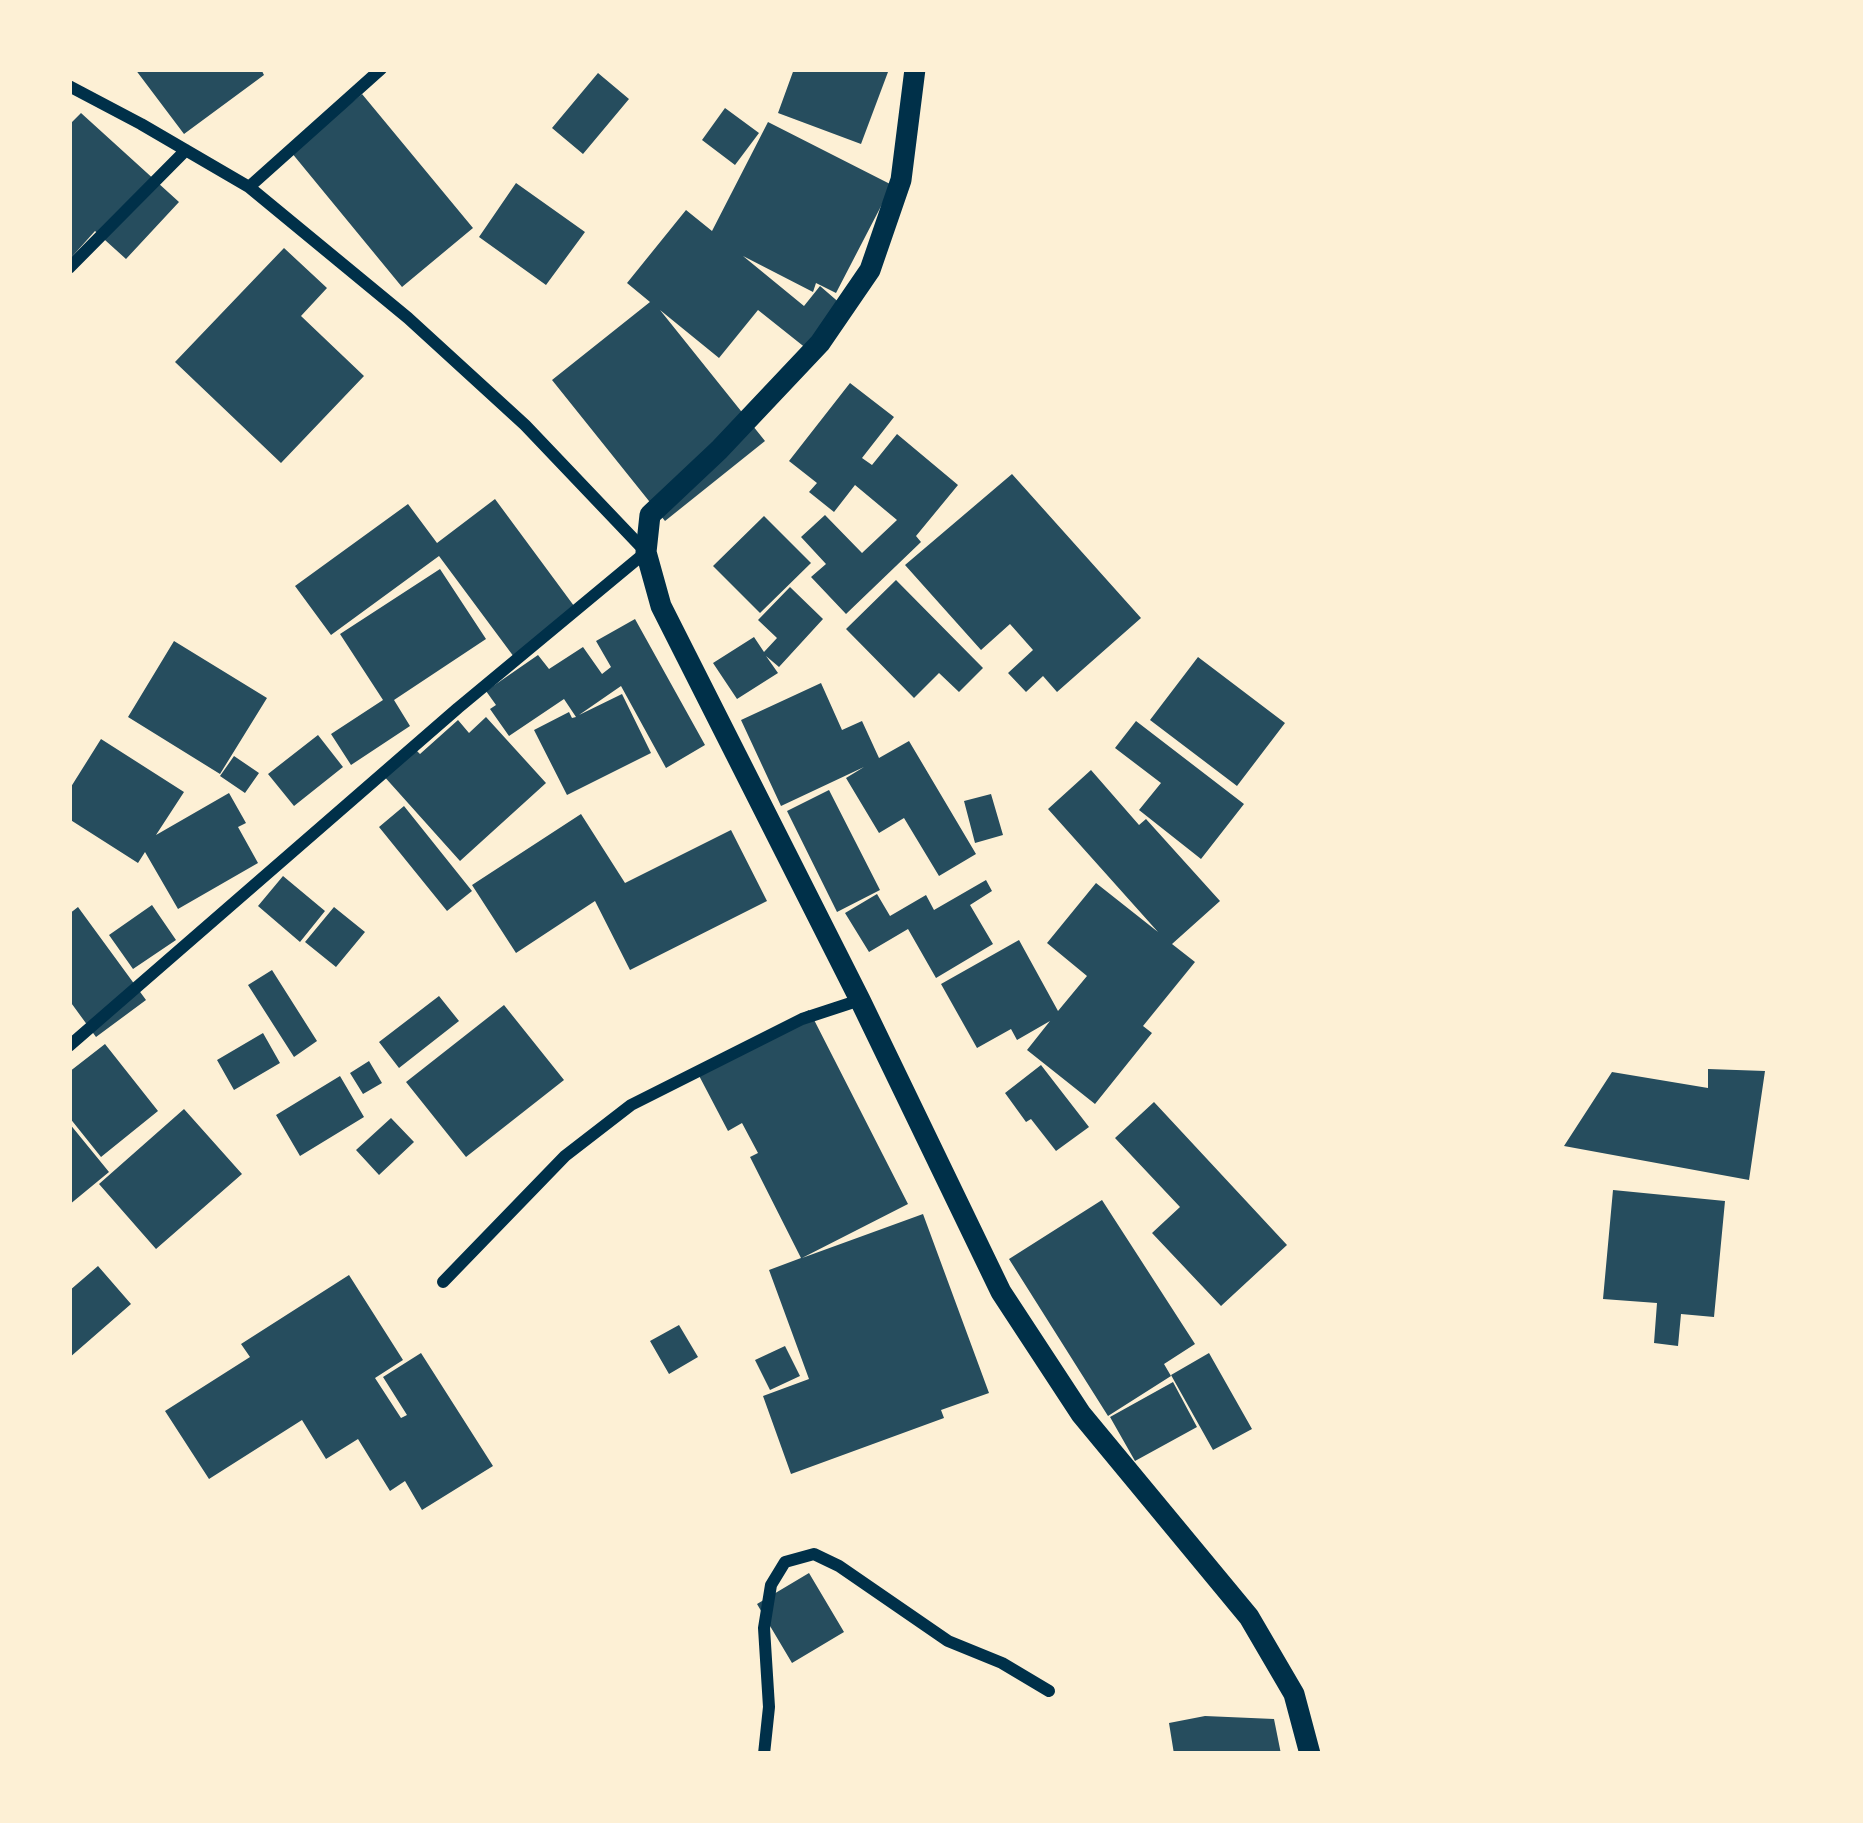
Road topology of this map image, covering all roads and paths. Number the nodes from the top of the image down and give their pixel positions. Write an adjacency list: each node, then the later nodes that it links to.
1 (381, 69): 5 (street)
2 (915, 69): 7 (street)
3 (69, 86): 4 (street)
4 (186, 150): 5 (street); 6 (street)
5 (249, 188): 7 (street)
6 (69, 268)
7 (646, 552): 8 (street); 9 (street)
8 (860, 1000): 10 (street); 13 (street)
9 (69, 1046)
10 (443, 1282)
11 (1049, 1691): 12 (street)
12 (764, 1754)
13 (1310, 1754)

